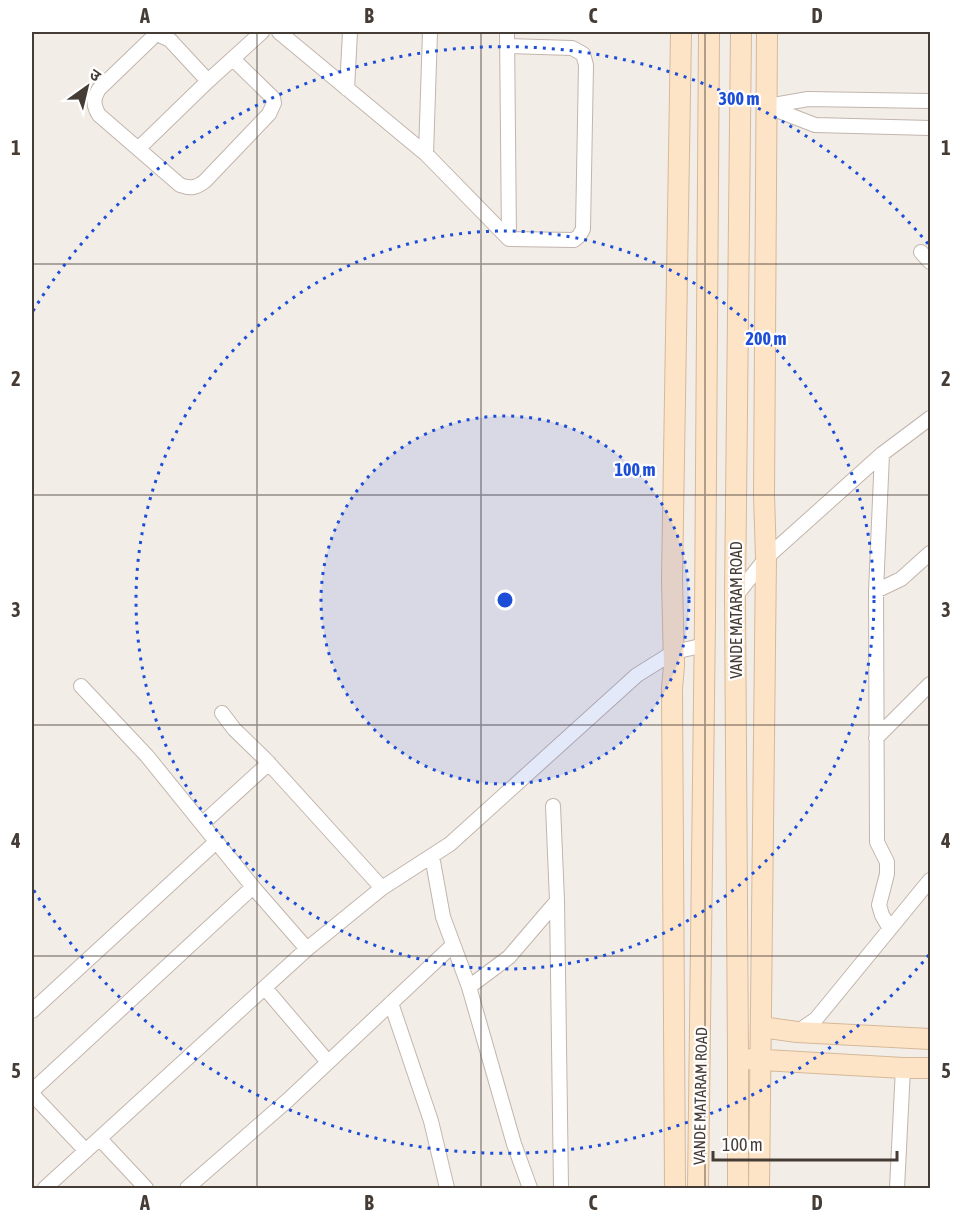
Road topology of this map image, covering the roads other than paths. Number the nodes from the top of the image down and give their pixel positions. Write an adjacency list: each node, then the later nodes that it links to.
1 (262, 32): 11 (street)
2 (279, 32): 13 (street)
3 (350, 32): 13 (street)
4 (430, 32): 18 (street)
5 (507, 32): 10 (street)
6 (681, 32): 27 (street)
7 (709, 32): 26 (street, VANDE MATARAM ROAD)
8 (741, 32): 25 (street, VANDE MATARAM ROAD)
9 (767, 32): 15 (street)
10 (507, 46): 19 (street); 19 (street)
11 (233, 59): 12 (street); 17 (street)
12 (208, 81): 17 (street); 17 (street)
13 (347, 89): 18 (street)
14 (930, 100): 15 (street)
15 (766, 106): 16 (street); 23 (street)
16 (930, 128)
17 (139, 148)
18 (426, 154): 19 (street)
19 (508, 239)
20 (928, 423): 21 (street)
21 (882, 453): 23 (street); 24 (street)
22 (930, 553): 24 (street)
23 (766, 558): 25 (street); 48 (street)
24 (876, 591): 31 (street)
25 (735, 597): 51 (street, VANDE MATARAM ROAD)
26 (705, 645): 27 (street); 66 (street, VANDE MATARAM ROAD)
27 (674, 652): 36 (street); 65 (street)
28 (930, 684): 31 (street)
29 (81, 686): 34 (street)
30 (222, 713): 32 (street)
31 (876, 738): 41 (street)
32 (269, 763): 34 (street); 39 (street)
33 (553, 806): 40 (street)
34 (202, 824): 35 (street)
35 (217, 841): 38 (street); 47 (street)
36 (432, 856): 39 (street); 42 (street)
37 (930, 880): 41 (street)
38 (253, 887): 43 (street); 56 (street)
39 (382, 888): 43 (street)
40 (557, 901): 44 (street); 59 (street)
41 (890, 929): 49 (street)
42 (453, 945): 44 (street); 46 (street)
43 (307, 949): 45 (street)
44 (469, 987): 64 (street)
45 (265, 988): 53 (street); 57 (street)
46 (392, 1003): 53 (street); 63 (street)
47 (32, 1011)
48 (761, 1027): 49 (street); 52 (street)
49 (797, 1032): 50 (street)
50 (930, 1039)
51 (738, 1058): 52 (street); 67 (street, VANDE MATARAM ROAD)
52 (760, 1059): 54 (street); 68 (street)
53 (328, 1062): 62 (street)
54 (903, 1068): 55 (street); 69 (street)
55 (930, 1068)
56 (32, 1093): 58 (street)
57 (100, 1139): 58 (street); 61 (street)
58 (86, 1151): 60 (street)
59 (561, 1187)
60 (45, 1188)
61 (146, 1188)
62 (186, 1188)
63 (447, 1188)
64 (530, 1188)
65 (675, 1188)
66 (698, 1188)
67 (738, 1188)
68 (759, 1188)
69 (897, 1188)

